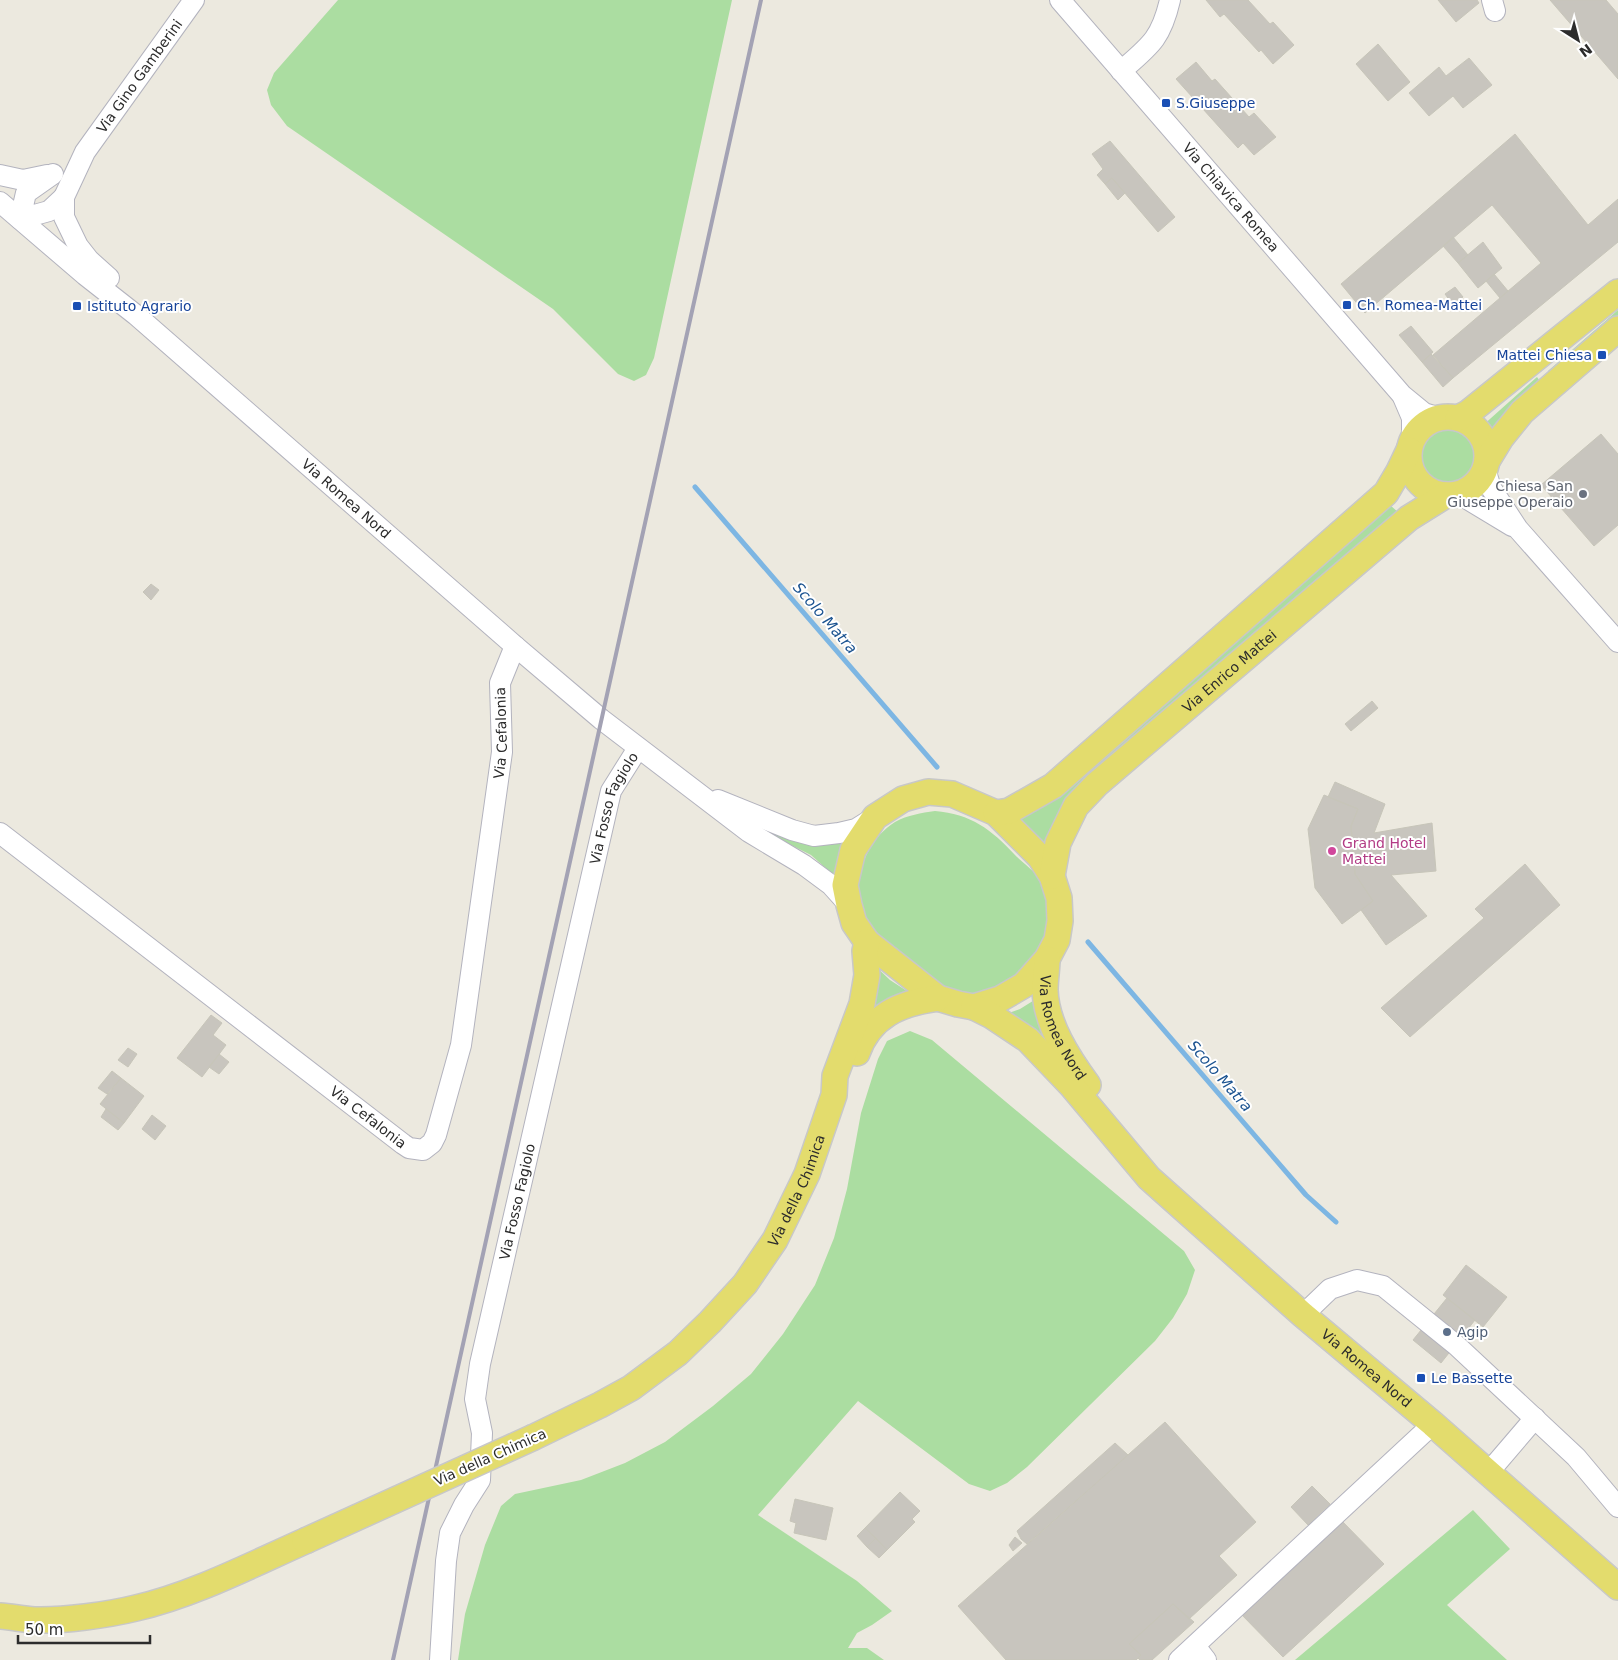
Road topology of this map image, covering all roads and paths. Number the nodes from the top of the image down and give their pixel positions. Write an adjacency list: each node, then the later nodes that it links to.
1 (194, 0): 5 (street, Via Gino Gamberini)
2 (1060, 0): 4 (street, Via Chiavica Romea)
3 (1170, 0): 4 (street)
4 (1121, 72): 14 (street, Via Chiavica Romea)
5 (85, 152): 6 (street, Via Gino Gamberini); 8 (street, Via Gino Gamberini)
6 (53, 174): 7 (street, Via Gino Gamberini); 10 (street, Via Gino Gamberini)
7 (0, 175)
8 (64, 197): 10 (street, Via Gino Gamberini); 12 (street)
9 (0, 202): 10 (street, Via Romea Nord)
10 (20, 219): 12 (street, Via Romea Nord)
11 (1618, 292): 15 (main road)
12 (136, 315): 21 (street, Via Romea Nord)
13 (1618, 329): 17 (main road)
14 (1402, 395): 15 (street, Via Chiavica Romea); 16 (street, Via Chiavica Romea)
15 (1449, 418): 16 (main road); 17 (main road)
16 (1411, 445): 18 (main road); 24 (main road, Via Enrico Mattei)
17 (1486, 465): 18 (main road); 19 (street)
18 (1452, 495): 19 (street); 27 (main road, Via Enrico Mattei)
19 (1518, 529): 20 (street)
20 (1618, 642)
21 (515, 646): 22 (street, Via Romea Nord); 26 (street, Via Cefalonia)
22 (638, 748): 23 (street, Via Romea Nord); 43 (street, Via Fosso Fagiolo)
23 (695, 791): 25 (street, Via Romea Nord); 28 (street, Via Romea Nord)
24 (996, 813): 25 (main road); 27 (main road)
25 (875, 817): 28 (main road)
26 (0, 833)
27 (1052, 876): 30 (main road)
28 (849, 905): 29 (main road)
29 (868, 942): 31 (main road); 33 (main road, Via della Chimica)
30 (1048, 959): 32 (main road); 34 (main road, Via Romea Nord)
31 (938, 998): 32 (main road, Via Romea Nord); 33 (main road, Via della Chimica)
32 (974, 1007): 34 (main road, Via Romea Nord)
33 (834, 1095): 41 (main road, Via della Chimica, bridge)
34 (1121, 1143): 35 (main road, Via Romea Nord)
35 (1303, 1315): 36 (street); 37 (main road, Via Romea Nord)
36 (1534, 1418): 38 (street); 39 (street)
37 (1433, 1424): 38 (main road, Via Romea Nord); 42 (street)
38 (1488, 1473): 40 (main road, Via Romea Nord)
39 (1618, 1507)
40 (1618, 1587)
41 (0, 1616)
42 (1201, 1653): 44 (street)
43 (440, 1660)
44 (1180, 1660)

